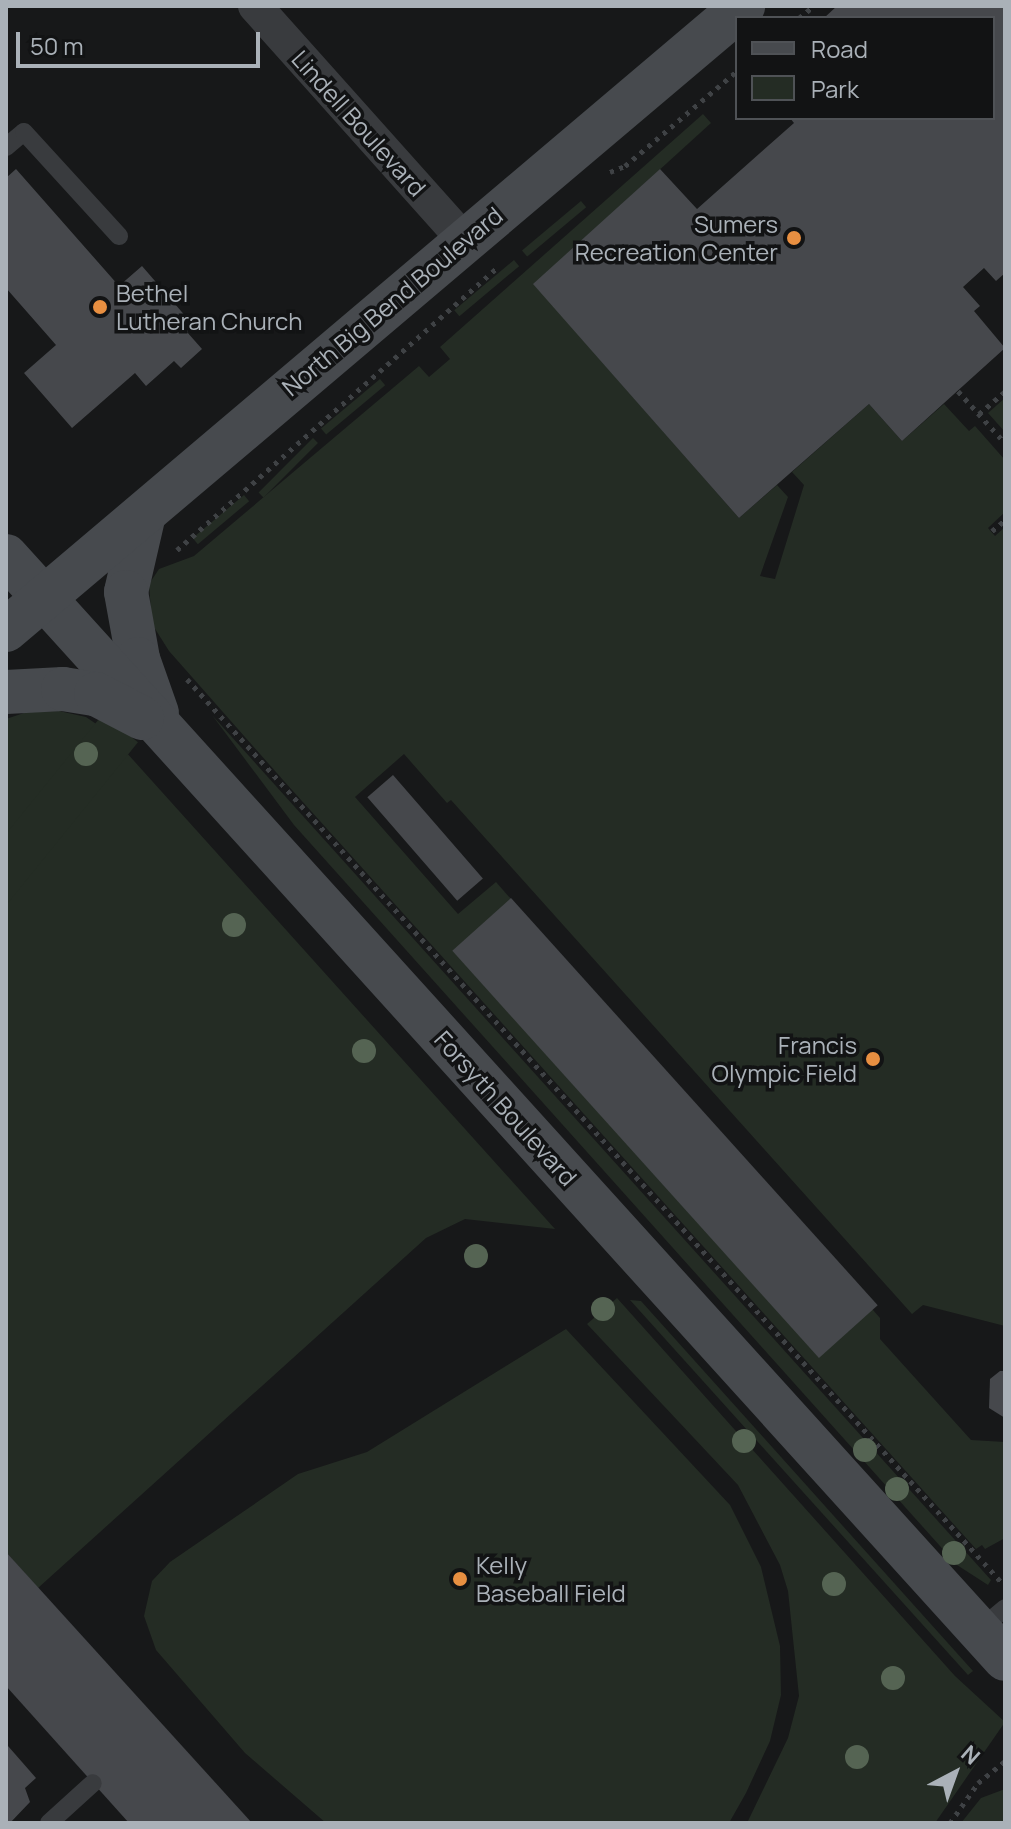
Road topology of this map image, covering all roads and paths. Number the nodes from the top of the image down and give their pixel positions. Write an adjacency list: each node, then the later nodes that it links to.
1 (255, 6): 7 (street, Lindell Boulevard)
2 (743, 6): 7 (main road, North Big Bend Boulevard)
3 (735, 73): 5 (path)
4 (6, 147): 6 (lane)
5 (605, 173)
6 (119, 236)
7 (464, 240): 13 (main road, North Big Bend Boulevard)
8 (499, 267): 17 (path)
9 (958, 391): 11 (path)
10 (1005, 391): 11 (path)
11 (979, 414): 12 (path)
12 (1005, 443)
13 (144, 514): 18 (main road, North Big Bend Boulevard); 22 (main road)
14 (1005, 520): 15 (path)
15 (992, 531)
16 (6, 556): 18 (main road, Forsyth Boulevard)
17 (163, 558)
18 (44, 599): 19 (main road, North Big Bend Boulevard); 22 (main road, Forsyth Boulevard)
19 (6, 630)
20 (179, 670): 23 (path)
21 (6, 692): 22 (main road)
22 (164, 731): 24 (main road, Forsyth Boulevard)
23 (1003, 1584)
24 (996, 1632)
25 (1005, 1761): 28 (path)
26 (93, 1783): 27 (lane)
27 (49, 1823)
28 (950, 1823)

